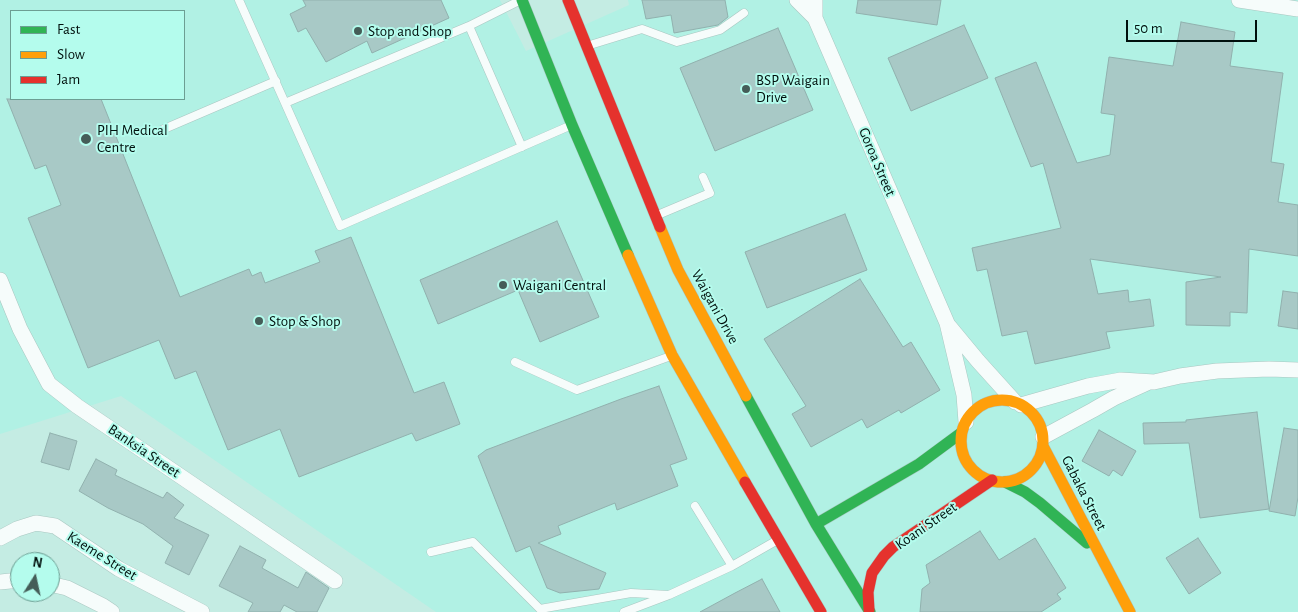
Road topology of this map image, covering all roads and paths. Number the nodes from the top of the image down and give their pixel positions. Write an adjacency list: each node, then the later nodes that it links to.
1 (240, 0): 12 (lane)
2 (522, 0): 10 (lane); 14 (main road)
3 (568, 0): 11 (main road, Waigani Drive)
4 (797, 0): 9 (street)
5 (814, 0): 9 (street, Goroa Street)
6 (1239, 0): 7 (street)
7 (1298, 10)
8 (744, 13): 11 (lane)
9 (815, 18): 20 (street, Goroa Street)
10 (469, 26): 13 (lane); 16 (lane)
11 (586, 46): 18 (main road, Waigani Drive)
12 (276, 81): 13 (lane); 15 (lane)
13 (285, 103): 16 (lane)
14 (572, 124): 16 (lane); 21 (main road)
15 (158, 132)
16 (522, 147)
17 (703, 177): 18 (lane)
18 (656, 216): 31 (main road, Waigani Drive)
19 (0, 280): 37 (street, Banksia Street)
20 (947, 323): 25 (street, Goroa Street); 26 (street, Goroa Street)
21 (672, 355): 22 (lane); 33 (main road)
22 (515, 362)
23 (1298, 370): 24 (street)
24 (1147, 383): 25 (street); 27 (street)
25 (1018, 403): 26 (main road); 27 (main road)
26 (963, 427): 28 (main road); 31 (main road)
27 (1043, 441): 29 (main road); 35 (main road, Gabaka Street)
28 (992, 480): 29 (main road); 40 (main road, Koani Street)
29 (1005, 482): 35 (main road, Gabaka Street)
30 (695, 506): 36 (lane)
31 (813, 526): 40 (main road, Waigani Drive)
32 (0, 538): 42 (street, Kaeme Street)
33 (778, 540): 36 (lane); 44 (main road)
34 (432, 552): 39 (lane)
35 (1099, 554): 45 (main road, Gabaka Street)
36 (732, 566): 39 (lane)
37 (335, 581)
38 (60, 586): 41 (street)
39 (669, 595): 43 (lane)
40 (869, 611)
41 (112, 612)
42 (202, 612)
43 (624, 612)
44 (821, 612)
45 (1130, 612)

